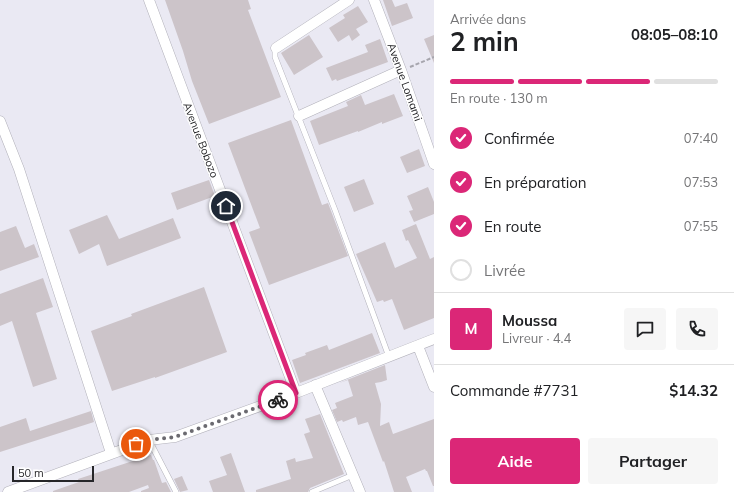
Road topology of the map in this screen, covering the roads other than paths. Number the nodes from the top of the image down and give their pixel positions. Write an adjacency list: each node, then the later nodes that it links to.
1 (149, 0): 14 (street, Avenue Bobozo)
2 (349, 0): 4 (street)
3 (374, 0): 5 (street, Avenue Lomami)
4 (276, 48): 6 (lane)
5 (401, 70): 6 (street); 8 (street, Avenue Lomami)
6 (299, 116): 11 (lane)
7 (0, 121): 16 (street)
8 (434, 164)
9 (434, 339): 10 (street)
10 (418, 346): 11 (street); 13 (street)
11 (389, 358): 12 (street)
12 (315, 385): 14 (street); 17 (street)
13 (434, 387)
14 (296, 393): 15 (street)
15 (149, 440): 16 (street); 19 (lane)
16 (111, 453): 18 (street)
17 (353, 475): 20 (lane); 21 (street)
18 (8, 492)
19 (176, 492)
20 (312, 492)
21 (360, 492)

